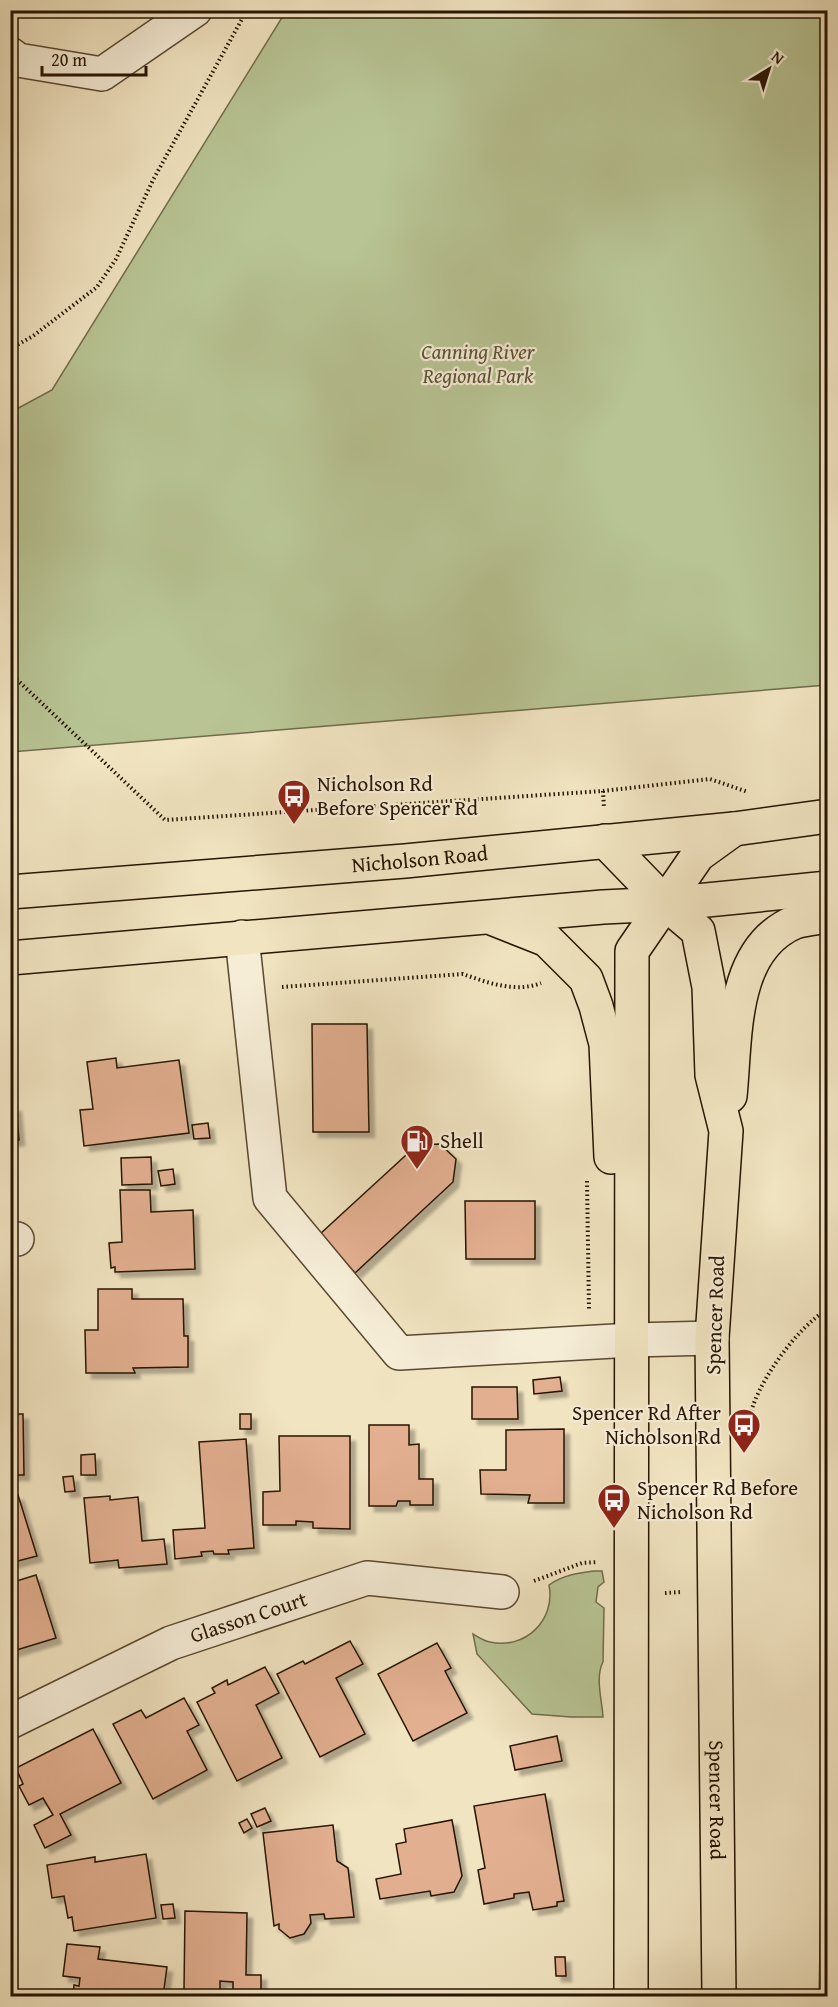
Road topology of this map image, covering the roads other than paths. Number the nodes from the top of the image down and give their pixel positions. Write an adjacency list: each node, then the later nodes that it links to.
1 (195, 10): 2 (street)
2 (10, 54)
3 (828, 816): 4 (main road, Nicholson Road)
4 (734, 829): 5 (main road, Nicholson Road); 8 (main road)
5 (604, 841): 7 (main road, Nicholson Road); 8 (main road, Spencer Road)
6 (828, 888): 8 (main road)
7 (10, 892)
8 (666, 904): 10 (main road); 13 (main road, Spencer Road); 15 (main road)
9 (828, 916): 13 (main road)
10 (487, 917): 11 (main road); 15 (main road)
11 (242, 937): 12 (main road); 15 (street)
12 (10, 958)
13 (726, 1131): 14 (main road, Spencer Road)
14 (712, 1338): 15 (street); 19 (main road, Spencer Road)
15 (632, 1340): 18 (main road)
16 (502, 1592): 17 (street, Glasson Court)
17 (10, 1722)
18 (631, 1996)
19 (719, 1996)

